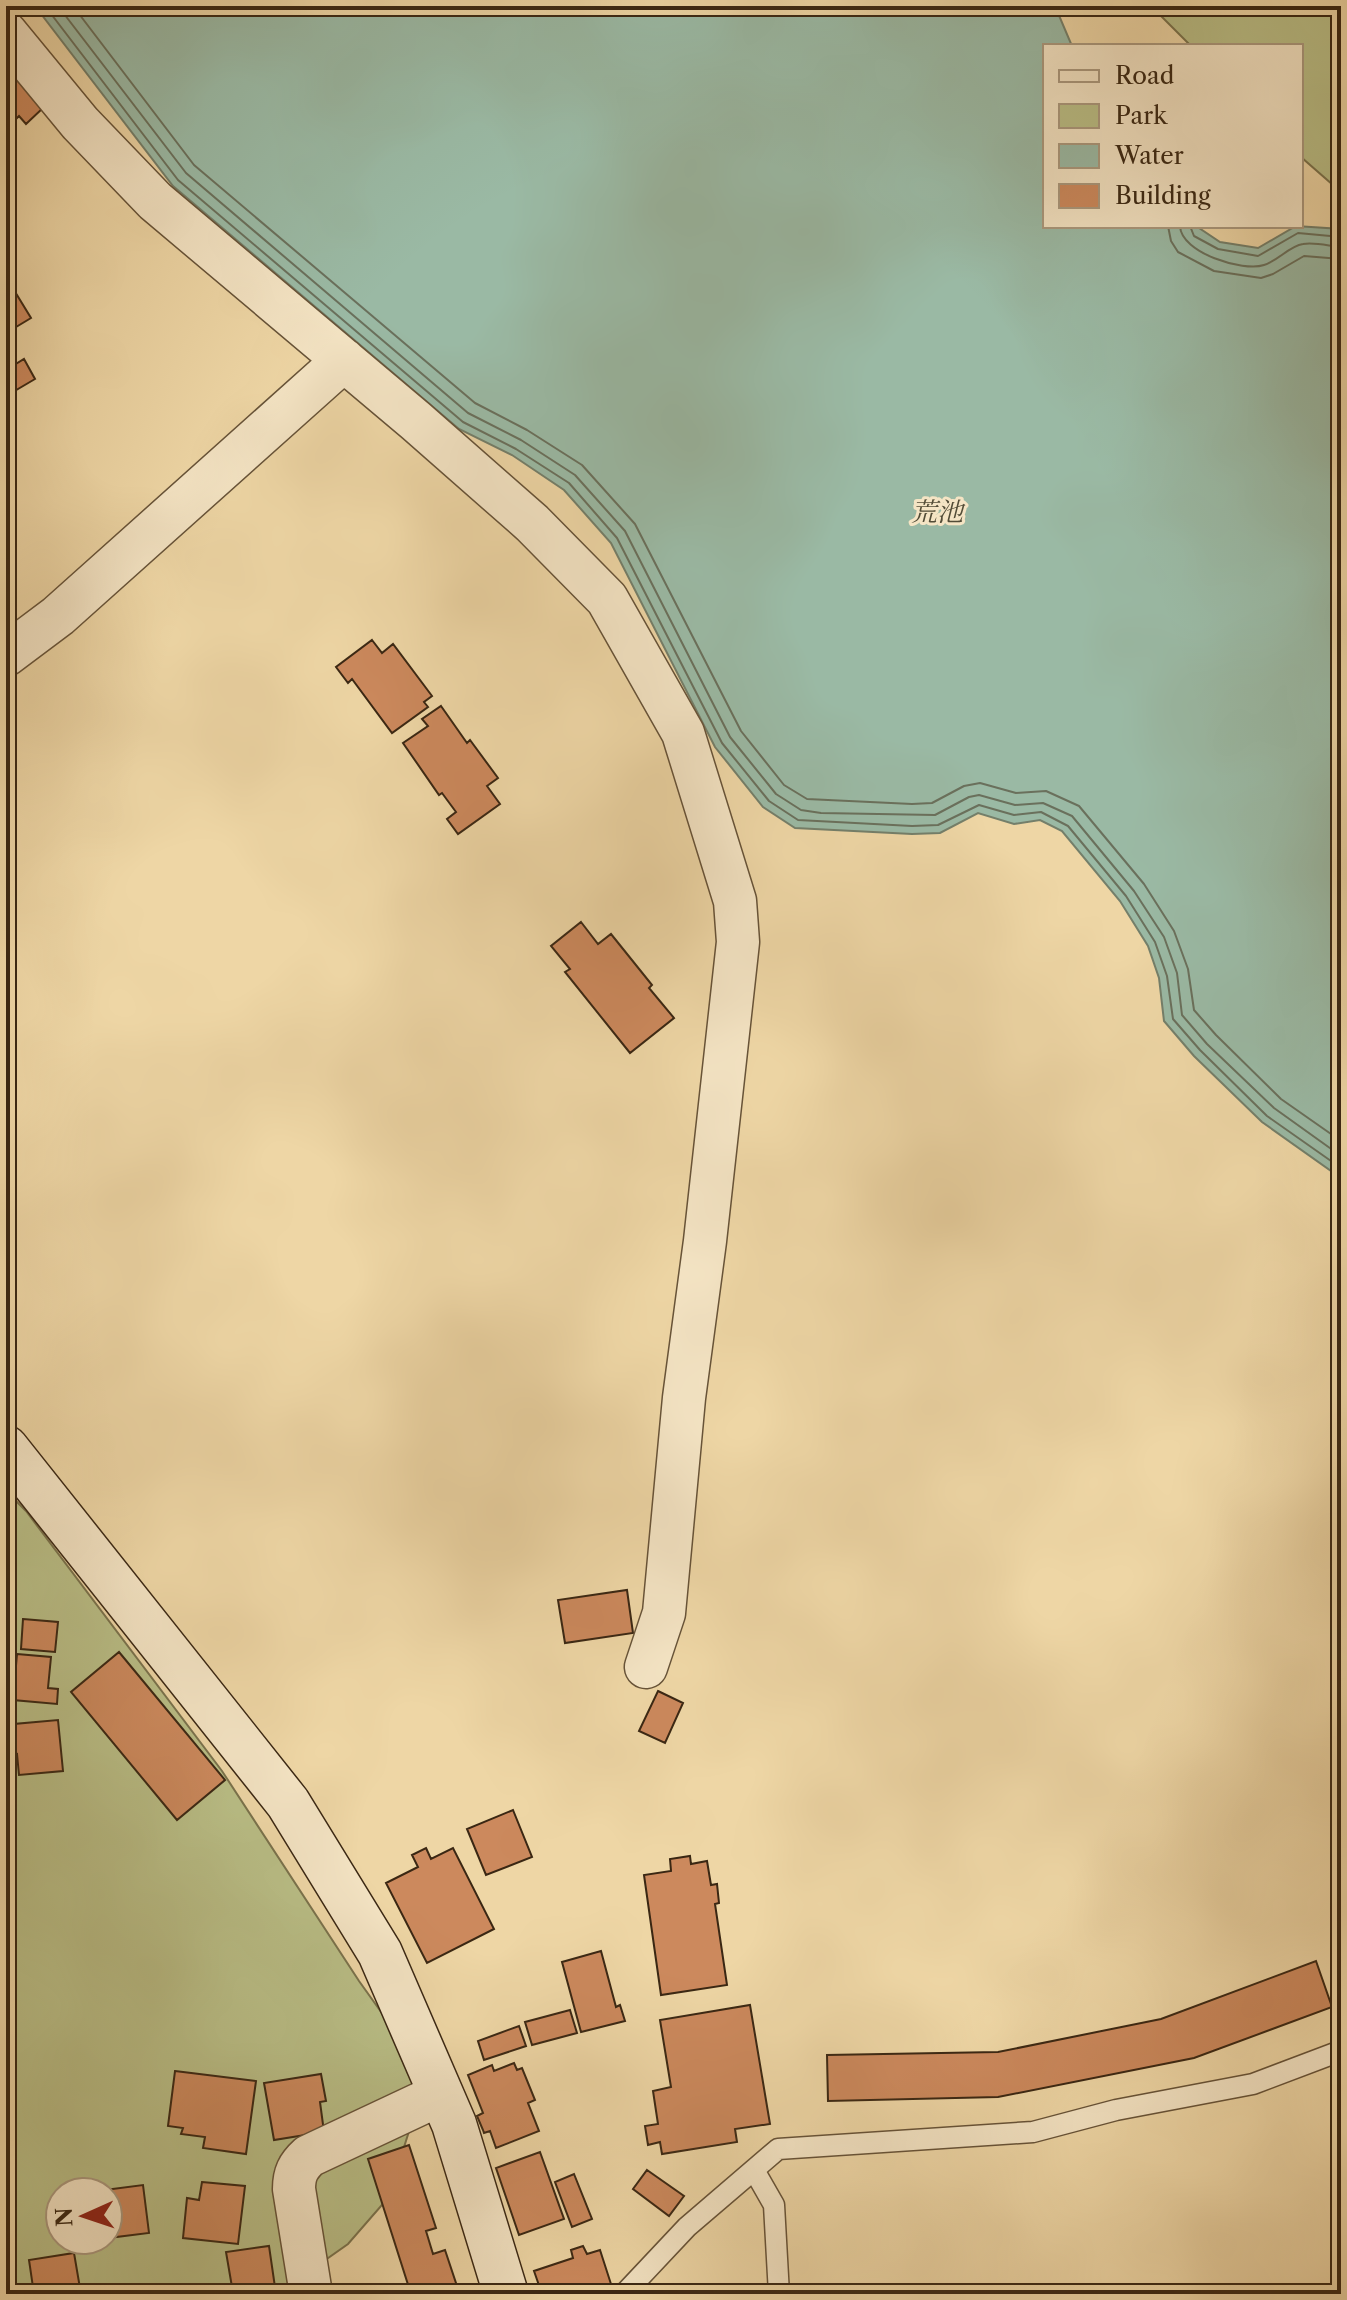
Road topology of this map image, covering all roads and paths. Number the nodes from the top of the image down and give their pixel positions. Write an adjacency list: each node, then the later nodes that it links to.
1 (6, 33): 2 (street)
2 (344, 360): 3 (street); 5 (street)
3 (6, 655)
4 (6, 1448): 7 (street)
5 (646, 1667)
6 (1335, 2053): 8 (lane)
7 (441, 2094): 9 (street); 10 (street)
8 (754, 2170): 11 (lane); 12 (lane)
9 (311, 2294)
10 (506, 2294)
11 (624, 2294)
12 (779, 2294)

